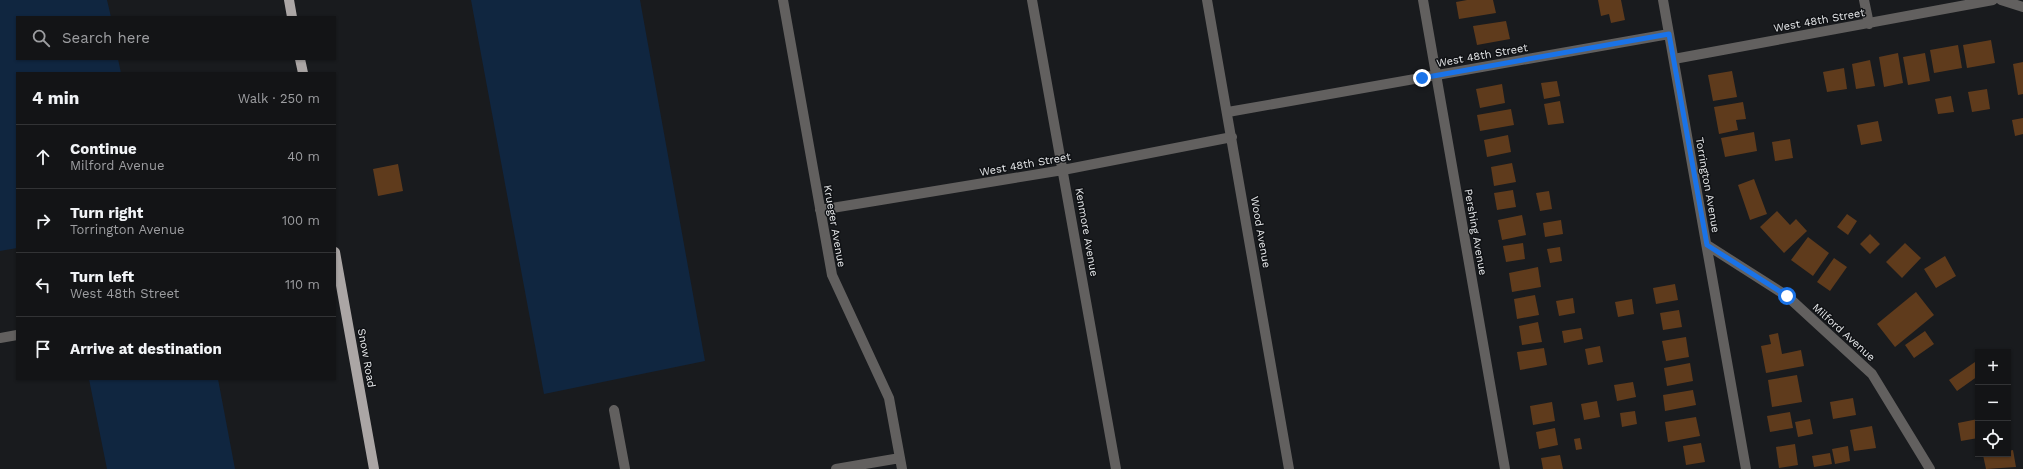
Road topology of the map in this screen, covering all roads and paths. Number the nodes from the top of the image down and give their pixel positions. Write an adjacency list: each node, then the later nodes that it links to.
1 (289, 0): 11 (main road)
2 (783, 0): 21 (street, Krueger Avenue)
3 (1032, 0): 20 (street, Kenmore Avenue)
4 (1207, 0): 18 (street, Wood Avenue)
5 (1423, 0): 17 (street, Pershing Avenue)
6 (1663, 0): 13 (street, Torrington Avenue)
7 (1864, 0): 12 (street)
8 (1992, 0): 12 (street, West 48th Street)
9 (2001, 0): 10 (street)
10 (2023, 6)
11 (292, 16)
12 (1869, 24): 14 (street, West 48th Street)
13 (1669, 34): 14 (street, Torrington Avenue); 17 (street, West 48th Street)
14 (1674, 59): 22 (street, Torrington Avenue)
15 (300, 60): 16 (main road)
16 (303, 72)
17 (1436, 76): 18 (street, West 48th Street); 34 (street, Pershing Avenue)
18 (1228, 112): 19 (street, Wood Avenue)
19 (1232, 137): 20 (street, West 48th Street); 33 (street, Wood Avenue)
20 (1064, 170): 21 (street, West 48th Street); 32 (street, Kenmore Avenue)
21 (820, 210): 27 (street, Krueger Avenue)
22 (1707, 245): 35 (street, Torrington Avenue); 36 (street, Milford Avenue)
23 (336, 258): 28 (main road, Snow Road)
24 (16, 335): 25 (street)
25 (0, 338)
26 (614, 410): 29 (street)
27 (900, 458): 30 (street); 31 (street, Krueger Avenue)
28 (374, 469)
29 (625, 469)
30 (836, 469)
31 (902, 469)
32 (1116, 469)
33 (1289, 469)
34 (1505, 469)
35 (1746, 469)
36 (1930, 469)

